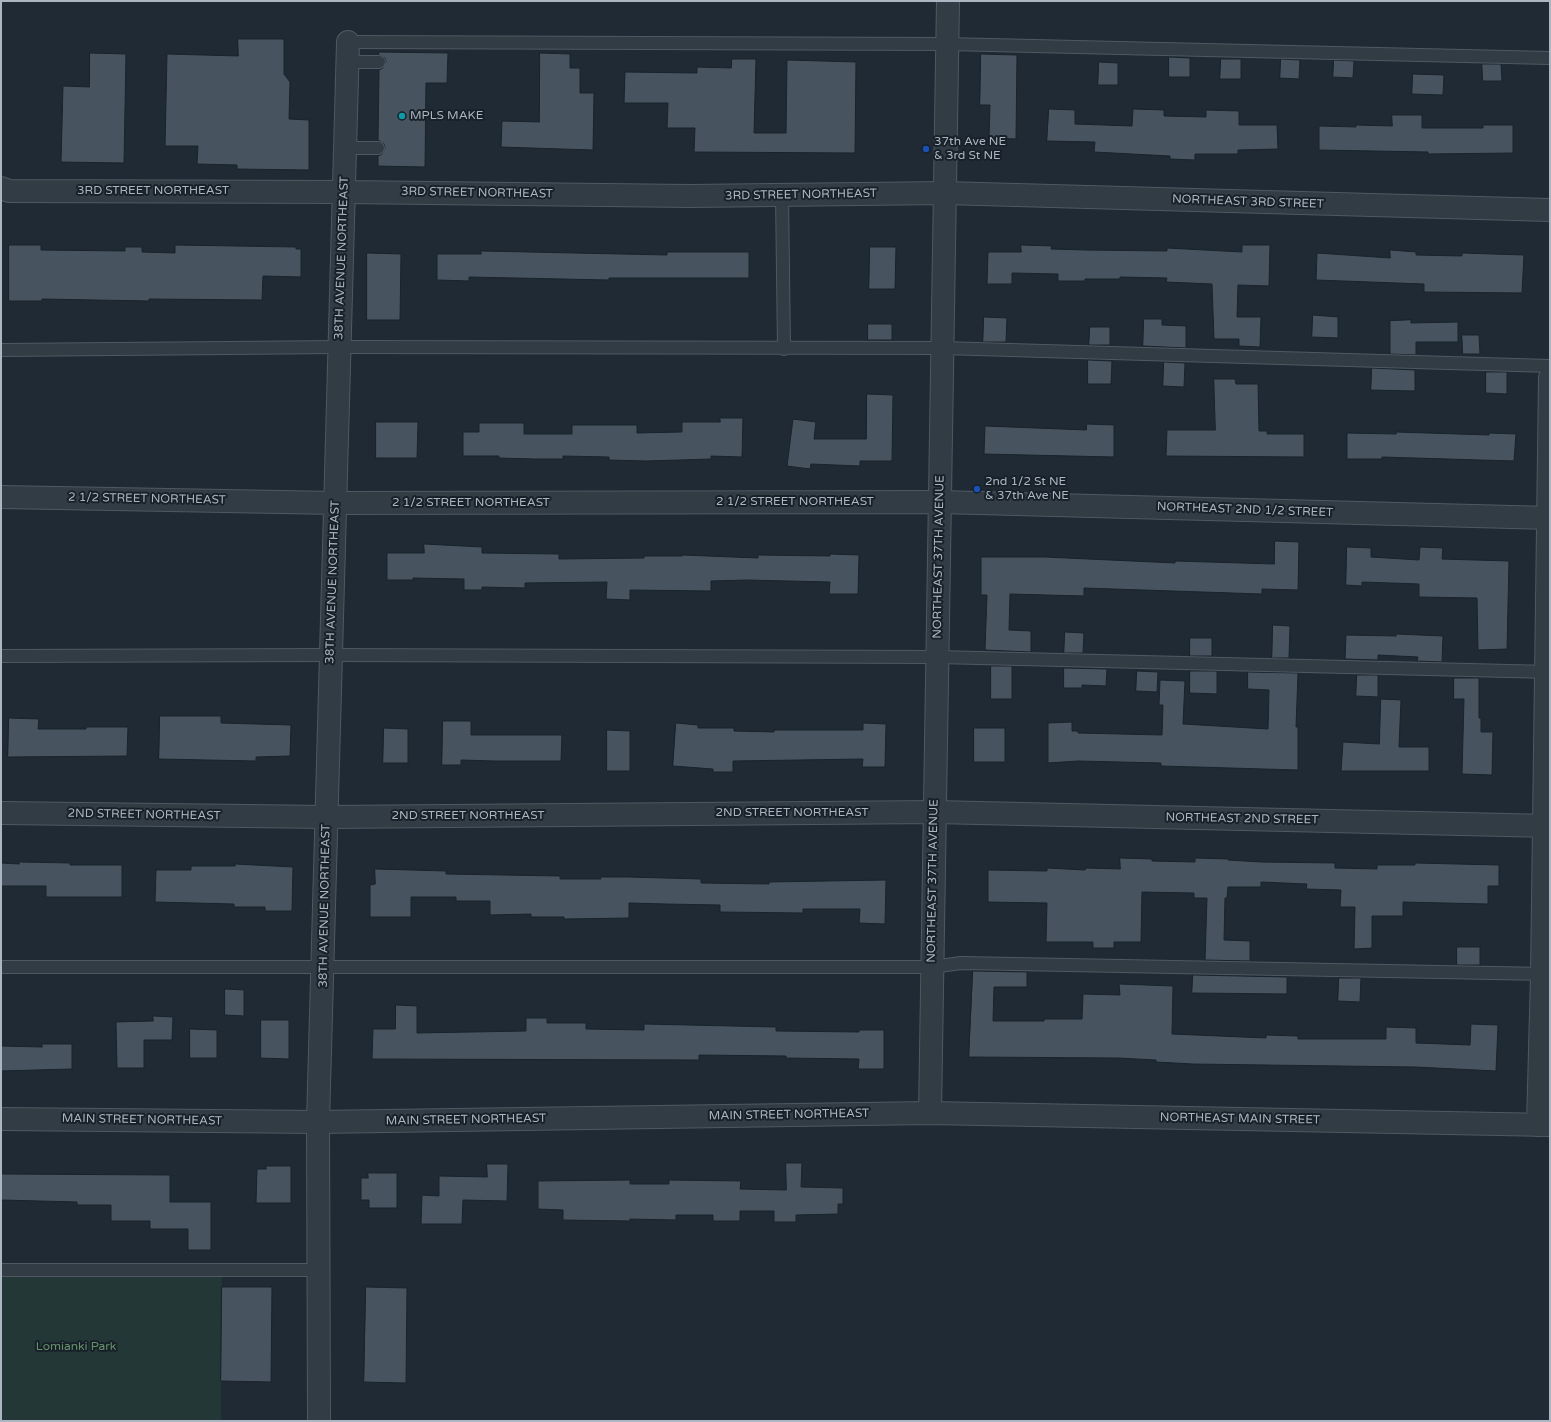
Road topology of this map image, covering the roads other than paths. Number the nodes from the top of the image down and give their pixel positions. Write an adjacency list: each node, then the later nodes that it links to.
1 (948, 1): 2 (street, NORTHEAST 37TH AVENUE)
2 (947, 44): 3 (lane); 4 (lane); 9 (street, NORTHEAST 37TH AVENUE)
3 (348, 52): 5 (lane); 6 (street, 38TH AVENUE NORTHEAST)
4 (1550, 58)
5 (379, 62)
6 (346, 148): 7 (lane); 8 (street, 38TH AVENUE NORTHEAST)
7 (378, 148)
8 (344, 192): 10 (street, 3RD STREET NORTHEAST); 11 (street, 3RD STREET NORTHEAST); 13 (street, 38TH AVENUE NORTHEAST)
9 (945, 194): 11 (street, 3RD STREET NORTHEAST); 12 (street, NORTHEAST 3RD STREET); 14 (street, NORTHEAST 37TH AVENUE)
10 (4, 195)
11 (782, 195): 15 (lane)
12 (1550, 210)
13 (340, 347): 15 (lane); 16 (lane); 21 (street, 38TH AVENUE NORTHEAST)
14 (943, 348): 15 (lane); 17 (lane); 20 (street, NORTHEAST 37TH AVENUE)
15 (784, 349)
16 (1, 350)
17 (1550, 366)
18 (1550, 378): 22 (street)
19 (1, 497): 21 (street, 2 1/2 STREET NORTHEAST)
20 (940, 502): 21 (street, 2 1/2 STREET NORTHEAST); 22 (street, NORTHEAST 2ND 1/2 STREET); 25 (street, NORTHEAST 37TH AVENUE)
21 (336, 503): 23 (street, 38TH AVENUE NORTHEAST)
22 (1549, 518): 26 (street)
23 (331, 655): 24 (lane); 25 (lane); 29 (street, 38TH AVENUE NORTHEAST)
24 (1, 656)
25 (938, 657): 26 (lane); 27 (street, NORTHEAST 37TH AVENUE)
26 (1548, 671): 30 (street)
27 (935, 812): 29 (street, 2ND STREET NORTHEAST); 30 (street, NORTHEAST 2ND STREET); 32 (street, NORTHEAST 37TH AVENUE)
28 (1, 813): 29 (street, 2ND STREET NORTHEAST)
29 (327, 817): 33 (street, 38TH AVENUE NORTHEAST)
30 (1547, 826): 34 (street)
31 (1, 967): 33 (lane)
32 (932, 967): 33 (lane); 34 (lane); 35 (street, NORTHEAST 37TH AVENUE)
33 (324, 968): 37 (street, 38TH AVENUE NORTHEAST)
34 (1546, 974): 38 (street)
35 (930, 1113): 37 (street, MAIN STREET NORTHEAST); 38 (street, NORTHEAST MAIN STREET)
36 (1, 1119): 37 (street, MAIN STREET NORTHEAST)
37 (318, 1122): 40 (street, 38TH AVENUE NORTHEAST)
38 (1544, 1125)
39 (1, 1270): 40 (lane)
40 (319, 1270): 41 (street, 38TH AVENUE NORTHEAST)
41 (319, 1420)

